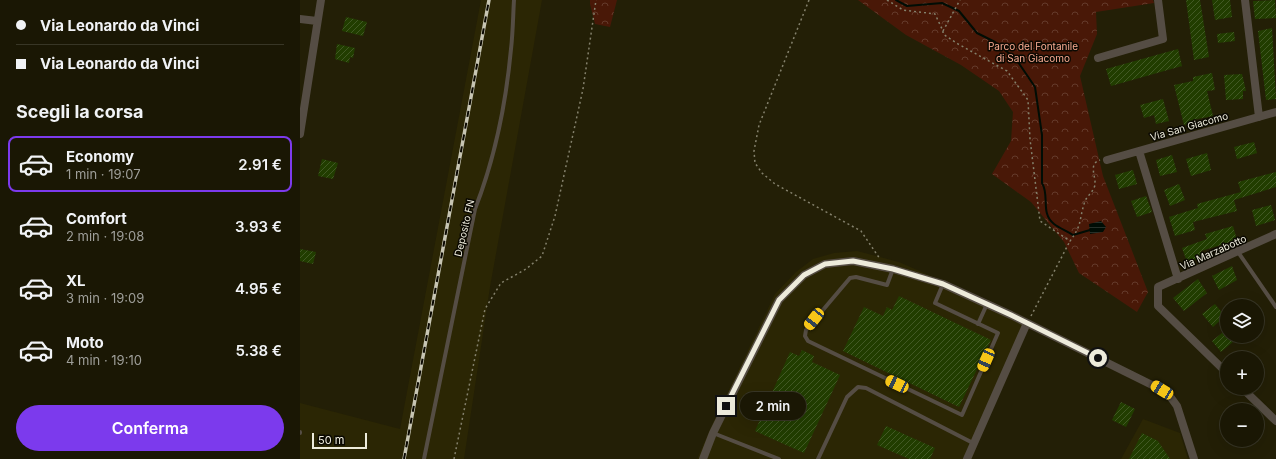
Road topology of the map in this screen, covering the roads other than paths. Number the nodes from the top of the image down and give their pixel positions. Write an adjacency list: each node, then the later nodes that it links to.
1 (321, 0): 6 (street)
2 (514, 0): 27 (lane, Deposito FN)
3 (1158, 0): 7 (street)
4 (1245, 0): 9 (street)
5 (300, 19): 6 (street)
6 (317, 22): 10 (street)
7 (1098, 58)
8 (1276, 112): 9 (street, Via San Giacomo)
9 (1258, 117): 11 (street, Via San Giacomo)
10 (300, 134)
11 (1139, 151): 12 (street, Via San Giacomo); 16 (street)
12 (1107, 160)
13 (1276, 234): 14 (street, Via Marzabotto)
14 (1238, 252): 16 (street, Via Marzabotto); 19 (lane)
15 (889, 268): 17 (street); 21 (lane); 25 (street)
16 (1178, 279): 22 (street, Via Marzabotto)
17 (943, 284): 18 (street); 21 (lane)
18 (987, 304): 20 (street); 21 (lane)
19 (1276, 307)
20 (1027, 323): 26 (street); 32 (street)
21 (978, 324)
22 (1220, 366)
23 (1249, 395): 24 (street)
24 (1276, 421)
25 (713, 433): 28 (street); 29 (lane)
26 (973, 443): 30 (lane); 31 (street)
27 (424, 459)
28 (702, 459)
29 (779, 459)
30 (818, 459)
31 (967, 459)
32 (1194, 459)

